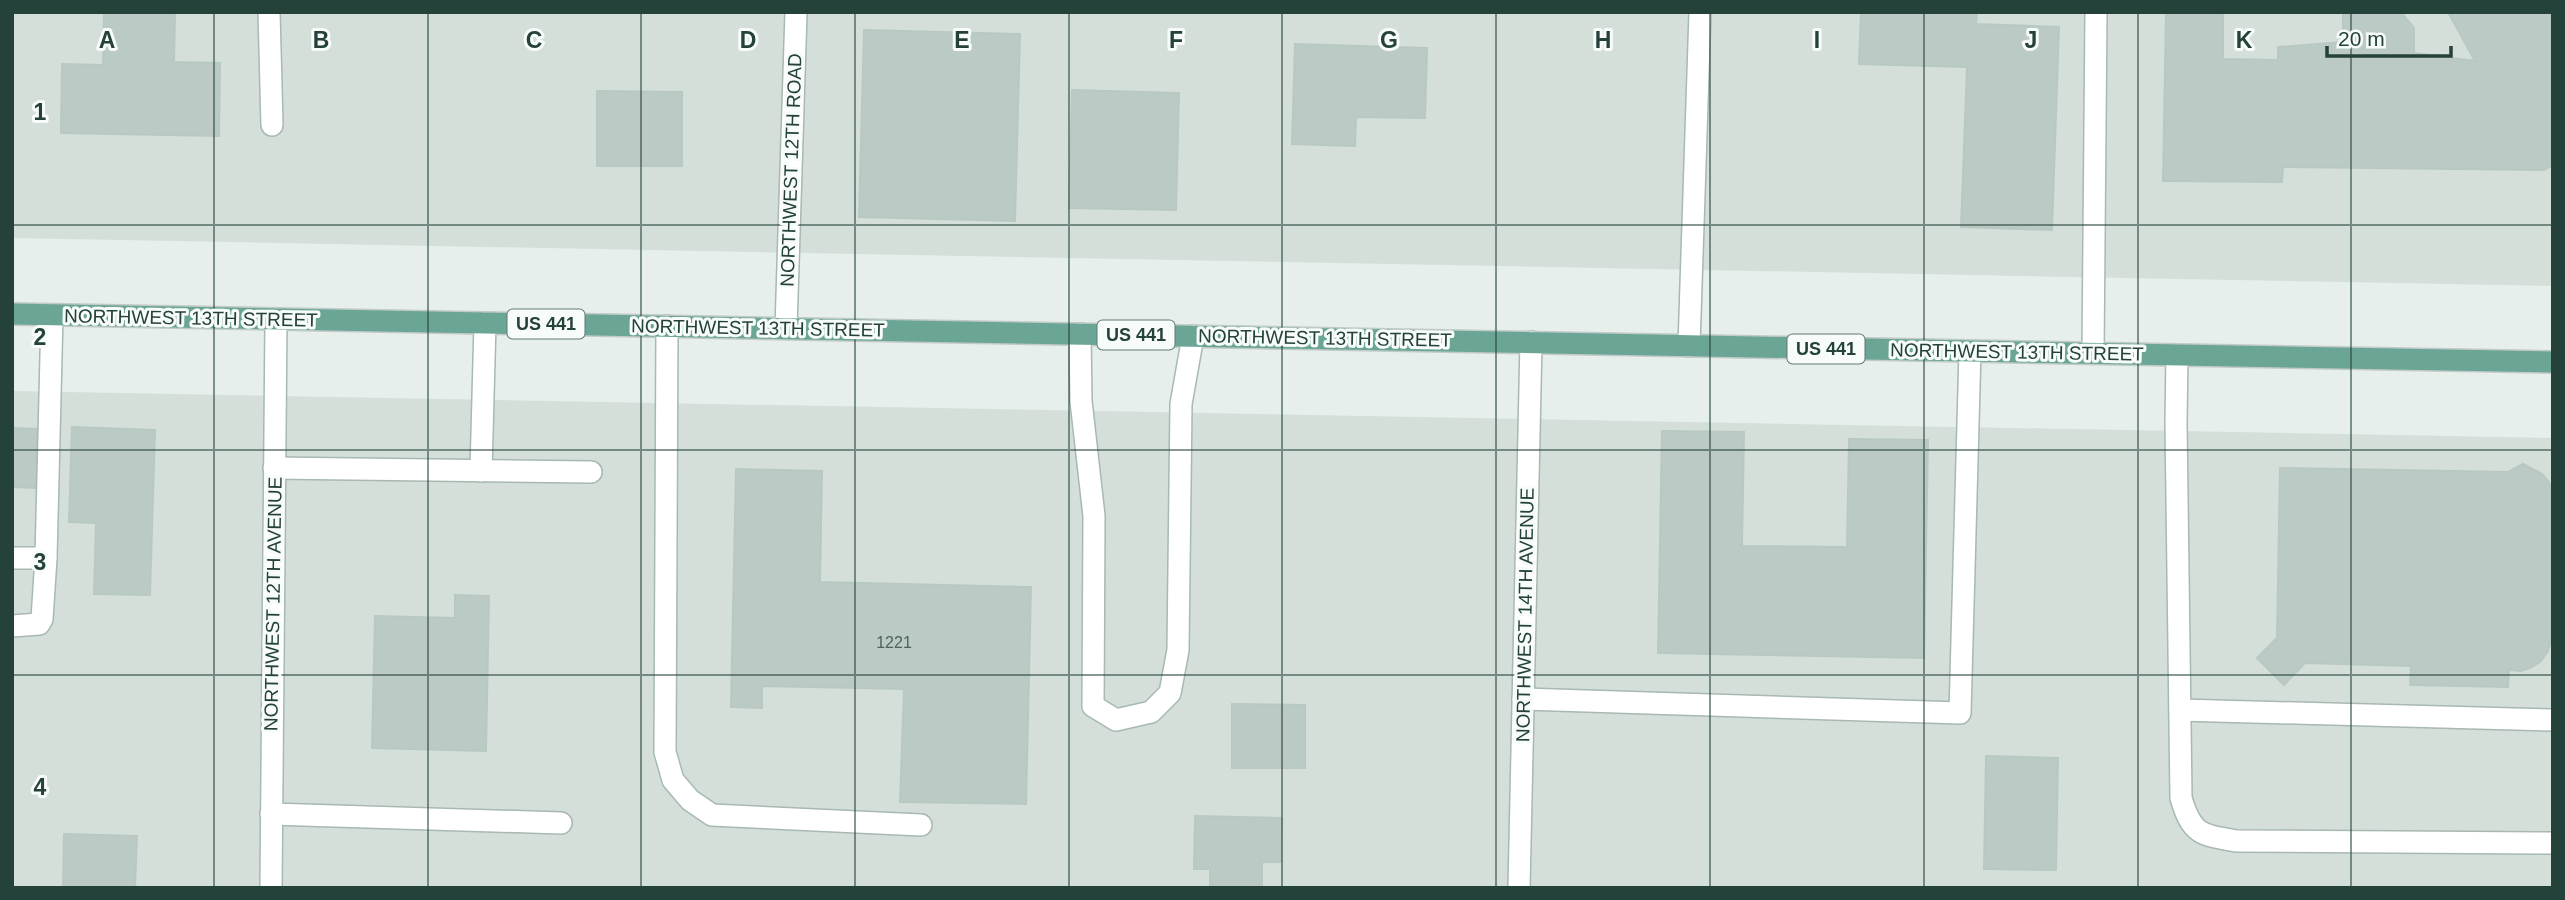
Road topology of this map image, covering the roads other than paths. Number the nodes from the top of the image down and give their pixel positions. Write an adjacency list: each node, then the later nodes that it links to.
1 (269, 12): 5 (street)
2 (796, 12): 11 (street, NORTHWEST 12TH ROAD)
3 (1700, 12): 15 (street)
4 (2096, 12): 17 (street)
5 (272, 125)
6 (12, 314): 7 (main road, NORTHWEST 13TH STREET / US 441)
7 (52, 315): 8 (main road, NORTHWEST 13TH STREET / US 441); 24 (street)
8 (276, 319): 9 (main road, NORTHWEST 13TH STREET / US 441); 20 (street, NORTHWEST 12TH AVENUE)
9 (485, 323): 10 (main road, NORTHWEST 13TH STREET / US 441); 21 (street)
10 (667, 326): 11 (main road, NORTHWEST 13TH STREET / US 441); 31 (street)
11 (786, 328): 12 (main road, NORTHWEST 13TH STREET / US 441)
12 (1080, 334): 13 (main road, NORTHWEST 13TH STREET / US 441); 13 (street)
13 (1193, 336): 14 (main road, NORTHWEST 13TH STREET / US 441)
14 (1531, 342): 15 (main road, NORTHWEST 13TH STREET / US 441); 26 (street, NORTHWEST 14TH AVENUE)
15 (1689, 346): 16 (main road, NORTHWEST 13TH STREET / US 441)
16 (1970, 351): 17 (main road, NORTHWEST 13TH STREET / US 441); 26 (street)
17 (2093, 354): 18 (main road, NORTHWEST 13TH STREET / US 441)
18 (2177, 355): 19 (main road, NORTHWEST 13TH STREET / US 441); 27 (street)
19 (2553, 362)
20 (274, 468): 21 (street); 29 (street, NORTHWEST 12TH AVENUE)
21 (481, 471): 22 (street)
22 (591, 472)
23 (12, 558): 24 (street)
24 (46, 558): 25 (street)
25 (12, 626)
26 (1523, 699): 34 (street, NORTHWEST 14TH AVENUE)
27 (2180, 710): 28 (street); 32 (street)
28 (2553, 720)
29 (271, 814): 30 (street); 33 (street, NORTHWEST 12TH AVENUE)
30 (561, 823)
31 (921, 825)
32 (2553, 843)
33 (271, 888)
34 (1519, 888)

